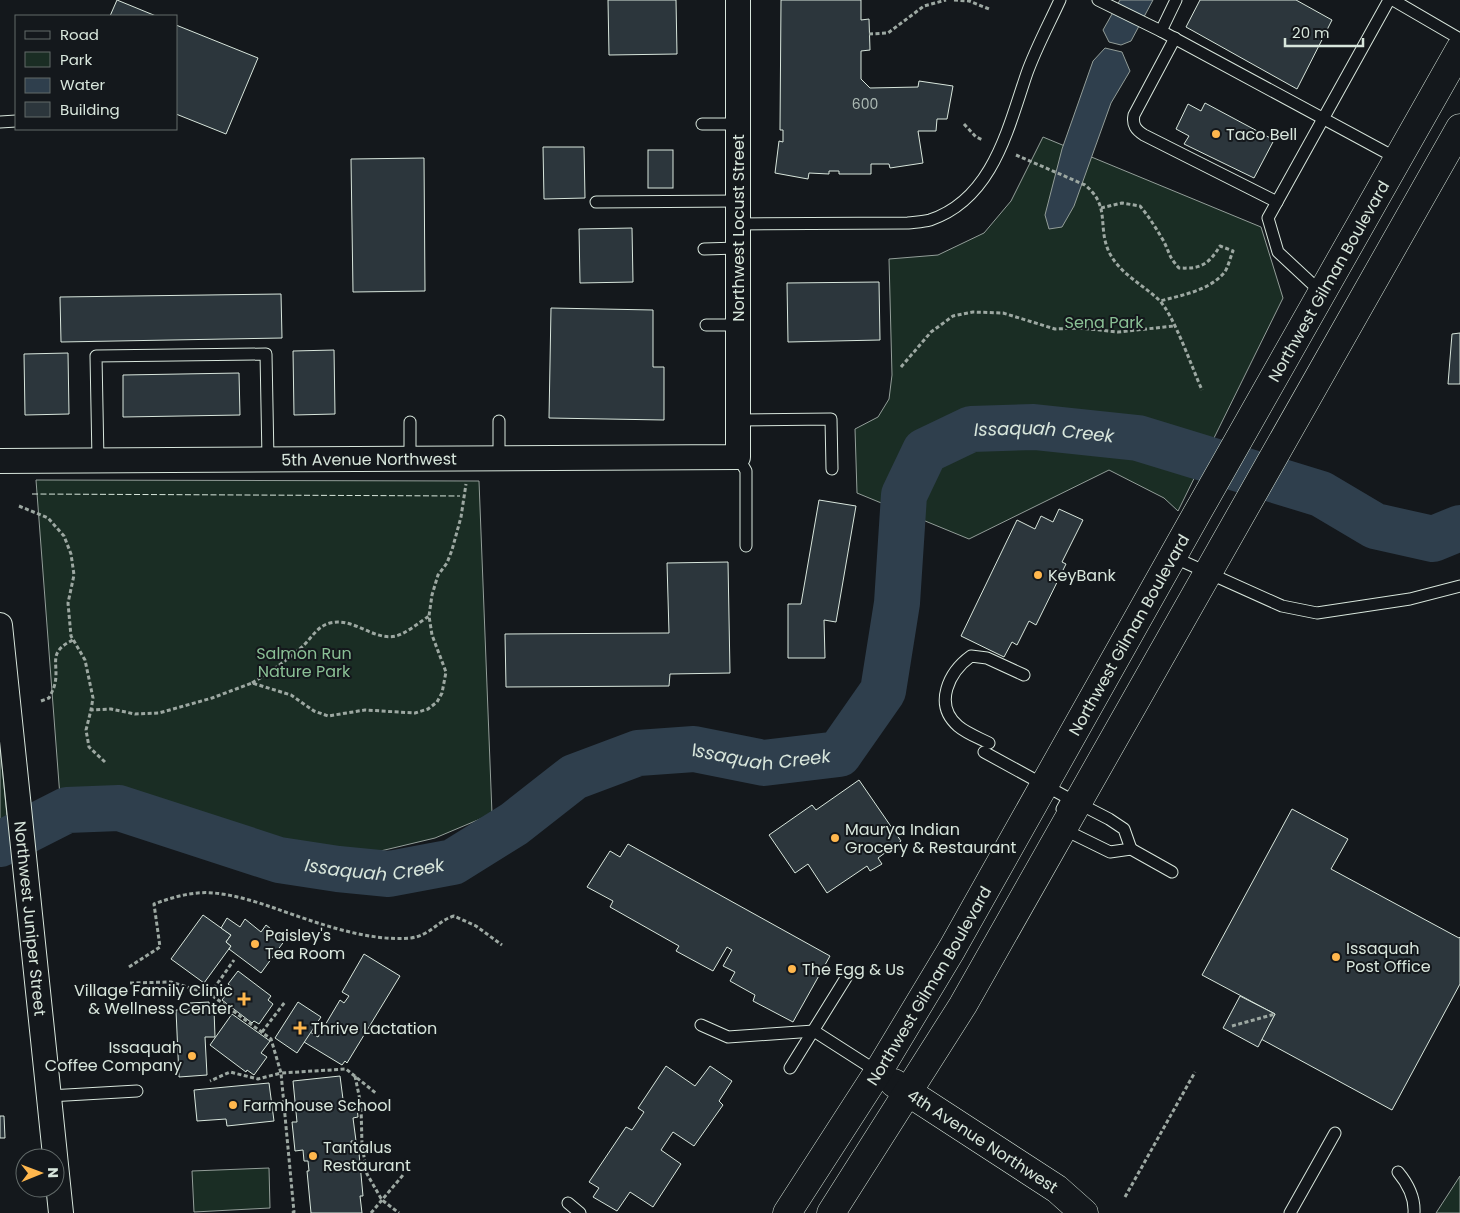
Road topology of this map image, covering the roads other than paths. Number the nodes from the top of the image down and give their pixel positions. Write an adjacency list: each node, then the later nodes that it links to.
1 (738, 0): 14 (street, Northwest Locust Street)
2 (1060, 0): 20 (lane)
3 (1176, 0): 6 (lane)
4 (1391, 0): 8 (lane); 10 (lane)
5 (1101, 2): 6 (lane)
6 (1161, 31): 7 (lane)
7 (1174, 38): 10 (lane); 19 (lane)
8 (1460, 39)
9 (1460, 49): 16 (street, Northwest Gilman Boulevard)
10 (1323, 118): 16 (lane); 19 (lane)
11 (15, 121): 12 (lane)
12 (0, 122)
13 (702, 124): 14 (lane)
14 (738, 124): 17 (street, Northwest Locust Street)
15 (1460, 128): 38 (street)
16 (1398, 159): 23 (street, Northwest Gilman Boulevard)
17 (738, 201): 18 (lane); 20 (street, Northwest Locust Street)
18 (596, 202)
19 (1277, 202): 23 (lane)
20 (738, 224): 21 (street, Northwest Locust Street)
21 (738, 248): 22 (lane); 25 (street, Northwest Locust Street)
22 (704, 249)
23 (1322, 293): 37 (street, Northwest Gilman Boulevard)
24 (706, 325): 25 (lane)
25 (738, 325): 26 (street, Northwest Locust Street)
26 (738, 420): 29 (street, Northwest Locust Street); 35 (lane)
27 (499, 421): 30 (lane)
28 (410, 422): 32 (lane)
29 (738, 457): 30 (street, 5th Avenue Northwest); 36 (lane)
30 (499, 458): 32 (street, 5th Avenue Northwest)
31 (268, 459): 32 (street, 5th Avenue Northwest); 33 (street, 5th Avenue Northwest); 33 (lane)
32 (410, 459)
33 (98, 460): 34 (street, 5th Avenue Northwest)
34 (0, 461)
35 (832, 469)
36 (746, 546)
37 (1172, 556): 38 (lane); 43 (street, Northwest Gilman Boulevard)
38 (1208, 573): 39 (lane); 44 (street)
39 (1460, 586)
40 (0, 625): 42 (street, Northwest Juniper Street)
41 (1024, 675): 43 (lane)
42 (4, 715): 56 (street, Northwest Juniper Street)
43 (1044, 785): 47 (lane); 53 (street, Northwest Gilman Boulevard)
44 (1078, 803): 45 (street); 46 (lane)
45 (1063, 829): 46 (lane); 47 (street)
46 (1131, 848): 48 (lane)
47 (1039, 871): 55 (street)
48 (1172, 872)
49 (850, 973): 51 (lane)
50 (701, 1025): 51 (lane)
51 (814, 1031): 52 (lane); 53 (lane)
52 (790, 1068)
53 (878, 1072): 55 (street, 4th Avenue Northwest); 62 (street, Northwest Gilman Boulevard)
54 (137, 1091): 56 (lane)
55 (909, 1092): 63 (street); 64 (street, 4th Avenue Northwest)
56 (49, 1096): 60 (street, Northwest Juniper Street)
57 (1335, 1133): 65 (lane)
58 (1398, 1172): 66 (lane)
59 (568, 1203): 61 (lane)
60 (61, 1213)
61 (580, 1213)
62 (786, 1213)
63 (831, 1213)
64 (1084, 1213)
65 (1290, 1213)
66 (1414, 1213)

